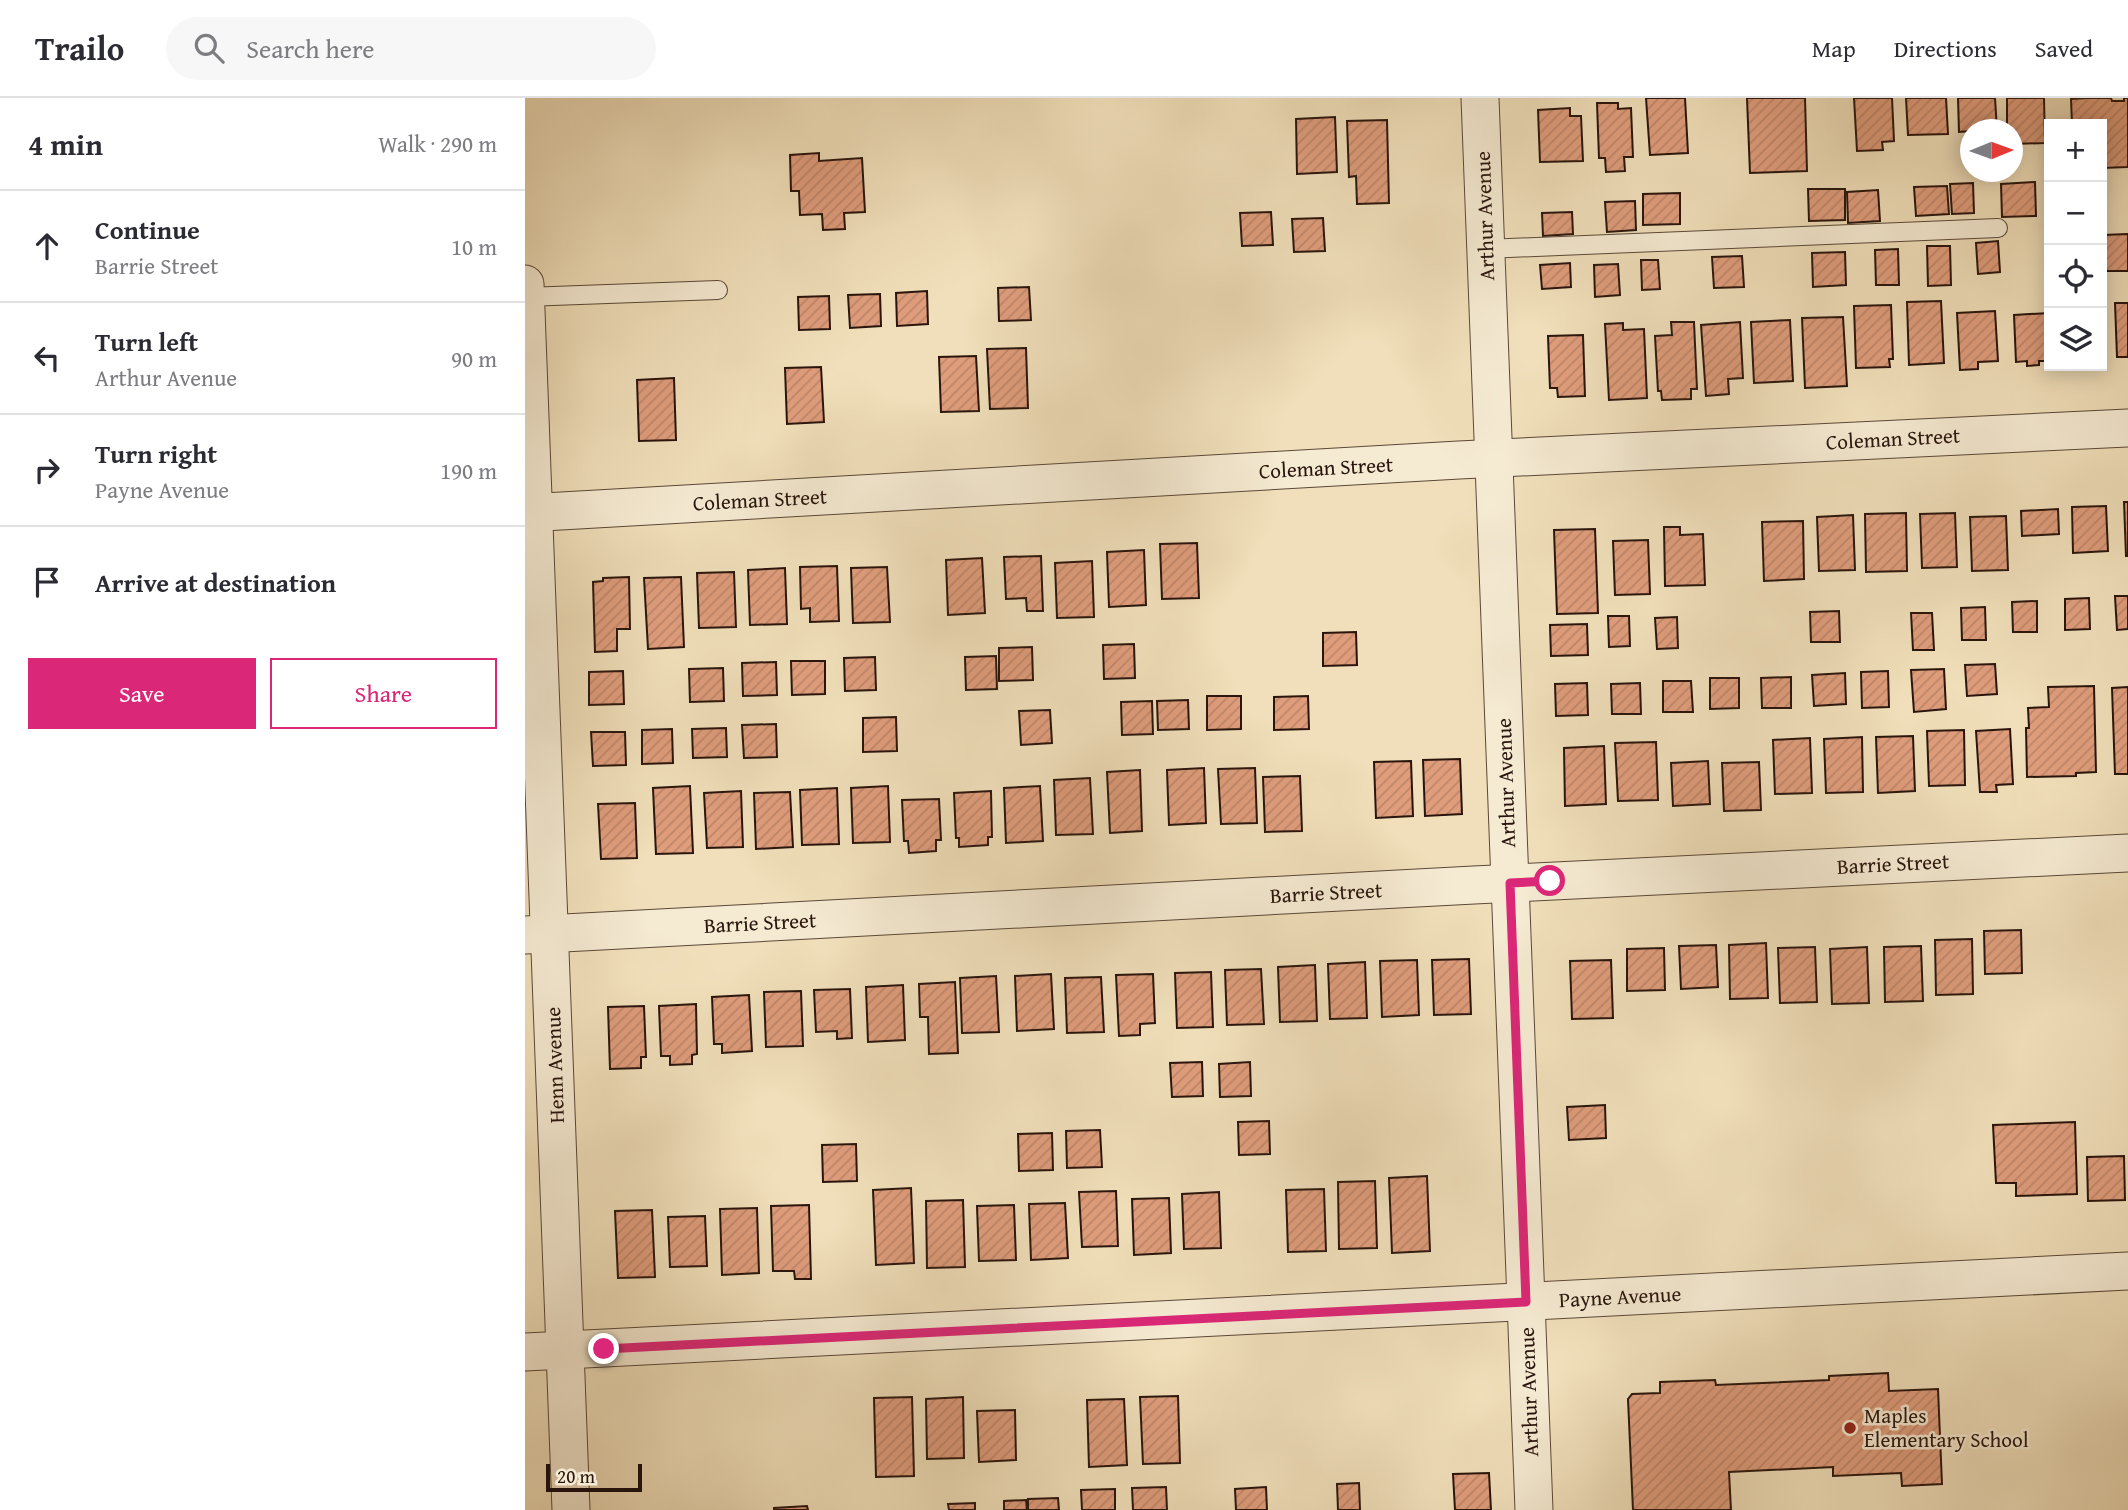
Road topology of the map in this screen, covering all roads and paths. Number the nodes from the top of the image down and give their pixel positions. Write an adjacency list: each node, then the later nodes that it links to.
1 (1480, 98): 3 (street, Arthur Avenue)
2 (1998, 228): 3 (lane)
3 (1486, 248): 8 (street, Arthur Avenue)
4 (525, 284): 6 (street, Henn Avenue)
5 (718, 290): 6 (lane)
6 (526, 297): 9 (street, Henn Avenue)
7 (2128, 428): 8 (street, Coleman Street)
8 (1494, 458): 9 (street, Coleman Street); 11 (street, Arthur Avenue)
9 (529, 513): 12 (street, Henn Avenue)
10 (2128, 853): 11 (street, Barrie Street)
11 (1510, 883): 12 (street, Barrie Street); 14 (street, Arthur Avenue)
12 (537, 934): 15 (street, Henn Avenue)
13 (2128, 1271): 14 (street, Payne Avenue)
14 (1526, 1302): 15 (street, Payne Avenue); 18 (street, Arthur Avenue)
15 (566, 1350): 16 (street, Payne Avenue); 17 (street, Henn Avenue)
16 (525, 1352)
17 (571, 1510)
18 (1534, 1510)

